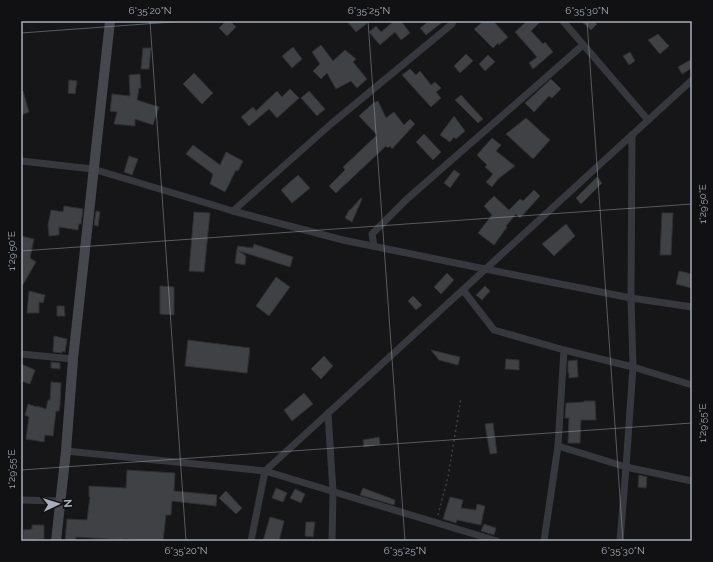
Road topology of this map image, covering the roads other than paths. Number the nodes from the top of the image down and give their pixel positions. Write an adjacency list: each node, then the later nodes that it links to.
1 (110, 21): 9 (main road)
2 (453, 21): 10 (street)
3 (563, 21): 4 (street)
4 (584, 45): 6 (street); 11 (street)
5 (692, 80): 6 (street)
6 (648, 120): 7 (street)
7 (632, 135): 12 (street); 14 (street)
8 (21, 161): 9 (street)
9 (93, 170): 10 (street); 18 (main road)
10 (233, 211): 11 (street)
11 (374, 246): 12 (street)
12 (485, 269): 13 (street); 14 (street)
13 (463, 290): 16 (street); 21 (street)
14 (631, 298): 15 (street); 19 (street)
15 (692, 307)
16 (564, 350): 19 (street); 22 (street)
17 (21, 354): 18 (street)
18 (73, 359): 23 (main road)
19 (633, 367): 20 (street); 24 (street)
20 (692, 385)
21 (328, 413): 25 (street); 27 (street)
22 (558, 446): 24 (street); 34 (street)
23 (66, 451): 25 (street); 29 (main road)
24 (626, 467): 26 (street); 35 (street)
25 (265, 471): 27 (street); 31 (street)
26 (692, 481)
27 (333, 492): 32 (street); 33 (street)
28 (21, 500): 29 (street)
29 (60, 501): 30 (main road)
30 (56, 541)
31 (251, 541)
32 (332, 541)
33 (496, 541)
34 (544, 541)
35 (620, 541)

